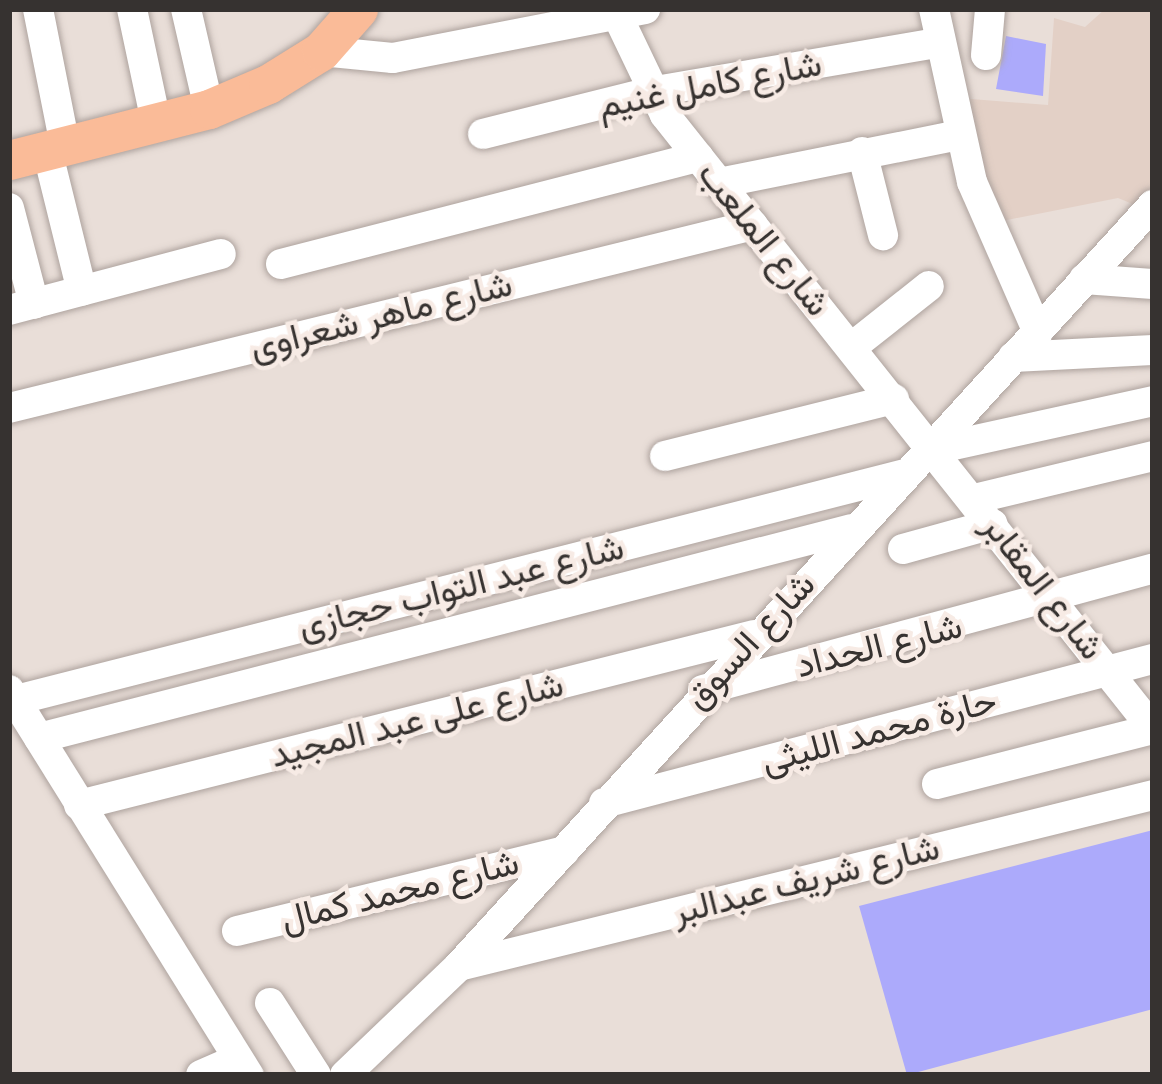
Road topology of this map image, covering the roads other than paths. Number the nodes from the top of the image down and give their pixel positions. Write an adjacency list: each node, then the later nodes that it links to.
1 (38, 9): 16 (street)
2 (132, 9): 13 (street)
3 (186, 9): 12 (street)
4 (358, 9): 9 (main road)
5 (934, 9): 8 (street)
6 (990, 9): 10 (street)
7 (632, 14): 9 (street); 11 (street, شارع الملعب)
8 (938, 43): 11 (street, شارع كامل غنيم); 15 (street)
9 (321, 51): 12 (main road)
10 (986, 55)
11 (650, 92): 14 (street, شارع كامل غنيم); 18 (street, شارع الملعب)
12 (209, 109): 13 (main road)
13 (156, 122): 16 (main road)
14 (483, 134)
15 (960, 135): 17 (street); 32 (street)
16 (56, 148): 19 (main road); 30 (street)
17 (862, 152): 20 (street); 24 (street)
18 (698, 157): 20 (street, شارع الملعب); 26 (street)
19 (9, 160)
20 (719, 183): 23 (street, شارع الملعب)
21 (1153, 205): 27 (street, شارع السوق)
22 (9, 208): 31 (street)
23 (753, 225): 33 (street, شارع الملعب); 38 (street, شارع ماهر شعراوى)
24 (883, 235)
25 (221, 254): 30 (street)
26 (281, 264)
27 (1084, 279): 28 (street); 32 (street, شارع السوق)
28 (1153, 284)
29 (929, 286): 33 (street)
30 (82, 291): 31 (street)
31 (21, 307)
32 (1038, 332): 35 (street, شارع السوق)
33 (852, 347): 36 (street, شارع الملعب)
34 (1153, 350): 35 (street)
35 (1013, 357): 39 (street, شارع السوق)
36 (894, 398): 39 (street, شارع الملعب); 40 (street)
37 (1153, 401): 39 (street)
38 (9, 408)
39 (934, 447): 42 (street, شارع السوق); 43 (street, شارع المقابر)
40 (665, 456)
41 (1153, 456): 43 (street)
42 (906, 473): 44 (street, شارع السوق); 52 (street, شارع عبد التواب حجازى)
43 (984, 511): 45 (street); 47 (street, شارع المقابر)
44 (855, 528): 48 (street, شارع السوق); 54 (street)
45 (903, 549)
46 (1153, 569): 47 (street, شارع الحداد)
47 (1054, 601): 50 (street, شارع المقابر); 51 (street, شارع الحداد)
48 (755, 634): 51 (street, شارع السوق); 58 (street, شارع على عبد المجيد)
49 (1153, 659): 50 (street, حارة محمد الليثى)
50 (1108, 671): 53 (street, شارع المقابر); 57 (street, حارة محمد الليثى)
51 (704, 690): 57 (street, شارع السوق)
52 (12, 695): 54 (street)
53 (1153, 729): 55 (street)
54 (39, 738): 58 (street)
55 (937, 784)
56 (1153, 795): 61 (street, شارع شريف عبدالبر)
57 (604, 803): 59 (street, شارع السوق)
58 (79, 805): 63 (street)
59 (564, 850): 60 (street, شارع محمد كمال); 61 (street, شارع السوق)
60 (236, 932)
61 (459, 966): 66 (street, شارع السوق)
62 (270, 1003): 65 (street)
63 (244, 1067): 64 (street)
64 (201, 1075)
65 (316, 1075)
66 (345, 1075)

